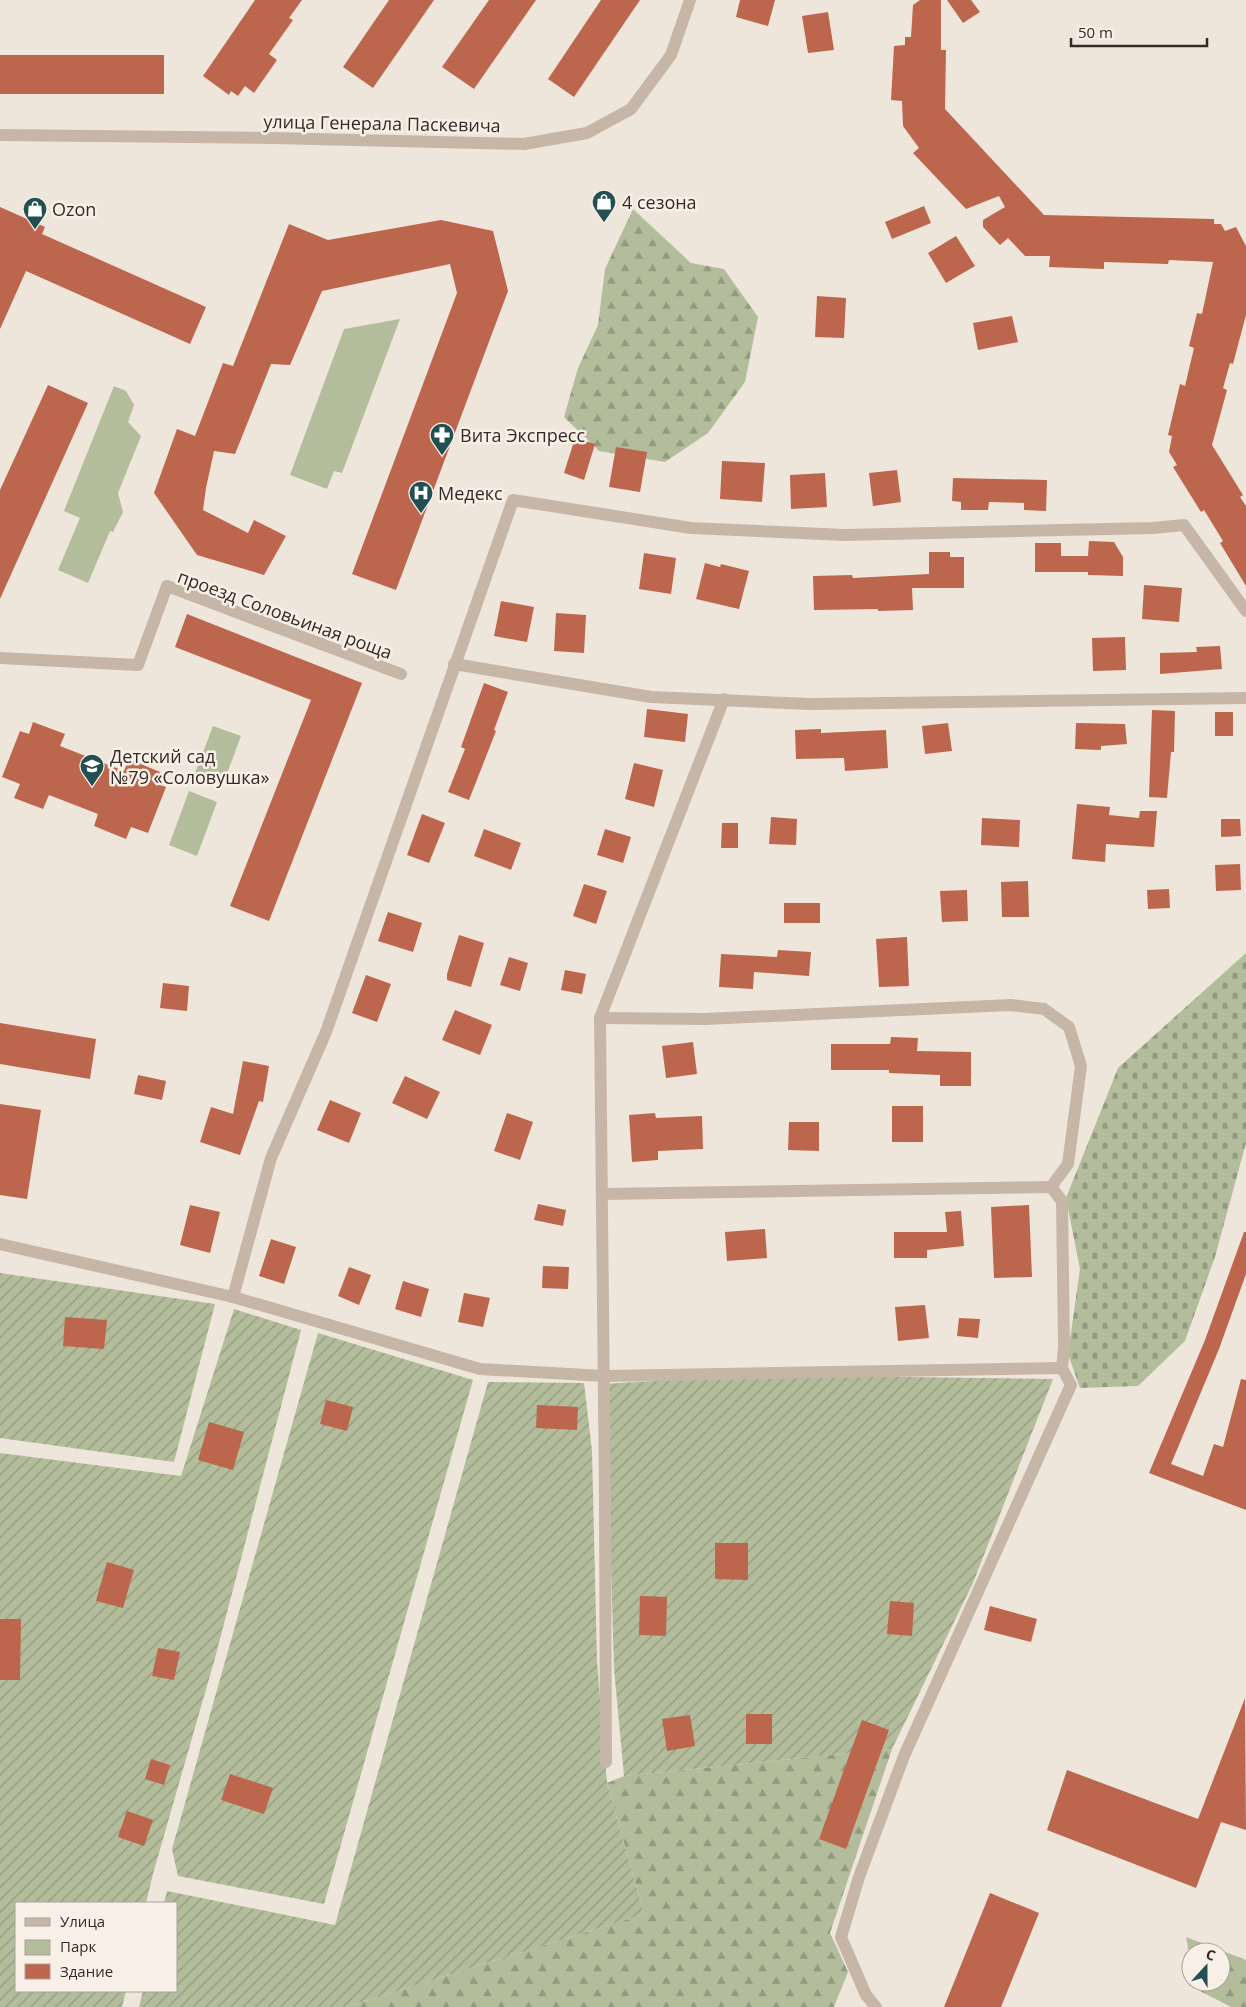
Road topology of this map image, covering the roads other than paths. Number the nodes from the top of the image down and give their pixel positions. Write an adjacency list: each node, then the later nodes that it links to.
1 (690, 0): 2 (street, улица Генерала Паскевича)
2 (0, 135)
3 (1246, 611): 5 (street)
4 (0, 658): 6 (street, проезд Соловьиная роща)
5 (454, 664): 8 (street); 13 (street)
6 (401, 674)
7 (1246, 698): 8 (street)
8 (724, 699): 9 (street)
9 (600, 1018): 10 (street); 11 (street)
10 (1051, 1187): 11 (street); 14 (street)
11 (602, 1194): 15 (street)
12 (0, 1244): 13 (street)
13 (233, 1297): 15 (street)
14 (1062, 1368): 15 (street); 17 (street)
15 (604, 1376): 16 (street)
16 (606, 1762)
17 (876, 2007)

